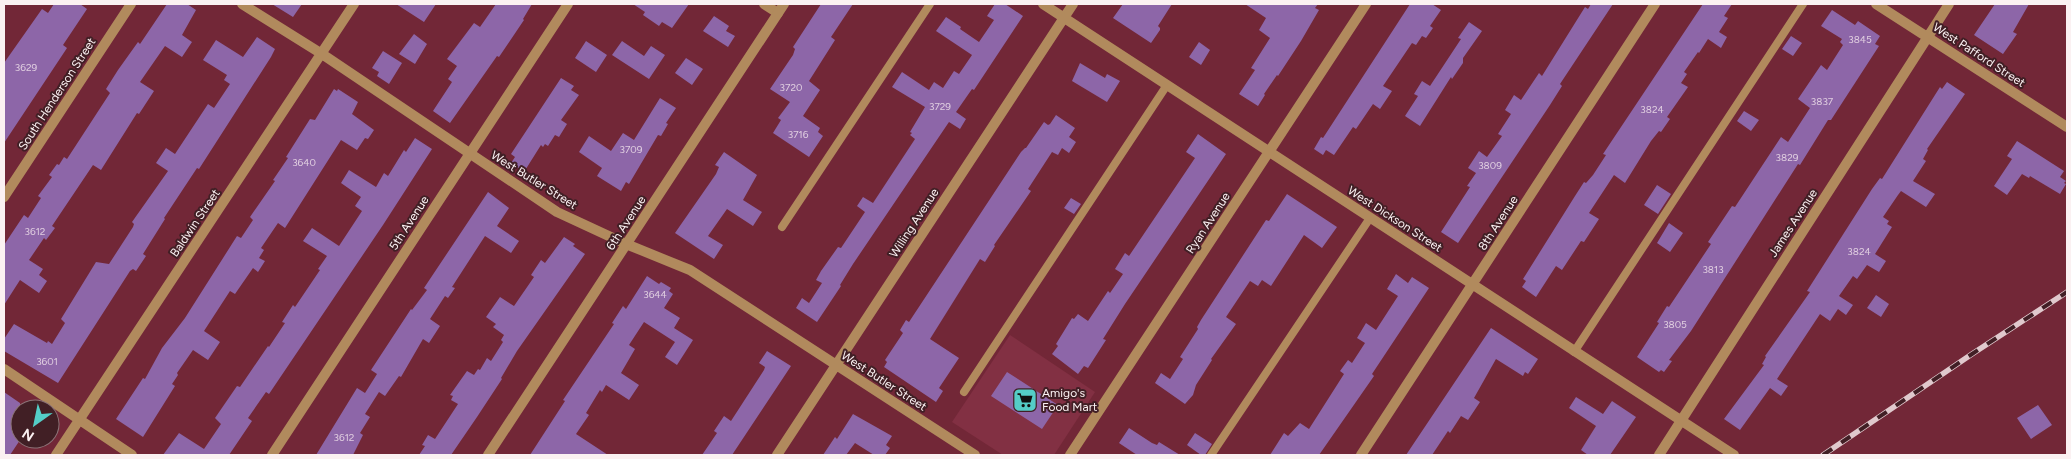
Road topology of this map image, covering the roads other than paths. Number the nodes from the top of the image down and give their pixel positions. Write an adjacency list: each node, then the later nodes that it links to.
1 (131, 4): 23 (street, South Henderson Street)
2 (242, 4): 18 (street, West Butler Street)
3 (354, 4): 18 (street, Baldwin Street)
4 (568, 4): 22 (street, 5th Avenue)
5 (764, 4): 15 (street)
6 (784, 4): 15 (street, 6th Avenue)
7 (930, 4): 25 (lane)
8 (1043, 4): 16 (street, West Dickson Street)
9 (1073, 4): 16 (street, Willing Avenue)
10 (1366, 4): 21 (street, Ryan Avenue)
11 (1656, 4): 27 (street, 8th Avenue)
12 (1803, 4): 28 (lane)
13 (1876, 4): 17 (street, West Pafford Street)
14 (1949, 4): 17 (street, James Avenue)
15 (778, 13): 26 (street, 6th Avenue)
16 (1064, 18): 19 (street, West Dickson Street); 29 (street, Willing Avenue)
17 (1928, 37): 20 (street, West Pafford Street); 33 (street, James Avenue)
18 (322, 54): 22 (street, West Butler Street); 32 (street, Baldwin Street)
19 (1167, 85): 21 (street, West Dickson Street); 31 (lane)
20 (2067, 127)
21 (1269, 152): 24 (street, West Dickson Street); 40 (street, Ryan Avenue)
22 (469, 154): 26 (street, West Butler Street); 36 (street, 5th Avenue)
23 (4, 197)
24 (1370, 218): 27 (street, West Dickson Street); 41 (lane)
25 (782, 226)
26 (626, 244): 29 (street, West Butler Street); 37 (street, 6th Avenue)
27 (1472, 285): 28 (street, West Dickson Street); 42 (street, 8th Avenue)
28 (1574, 352): 33 (street, West Dickson Street)
29 (836, 365): 38 (street, Willing Avenue); 39 (street, West Butler Street)
30 (4, 369): 32 (street)
31 (964, 392)
32 (79, 419): 34 (street, Baldwin Street); 35 (street)
33 (1681, 421): 43 (street, James Avenue); 44 (street, West Dickson Street)
34 (56, 455)
35 (132, 455)
36 (272, 455)
37 (488, 455)
38 (777, 455)
39 (975, 455)
40 (1070, 455)
41 (1211, 455)
42 (1361, 455)
43 (1658, 455)
44 (1734, 455)

